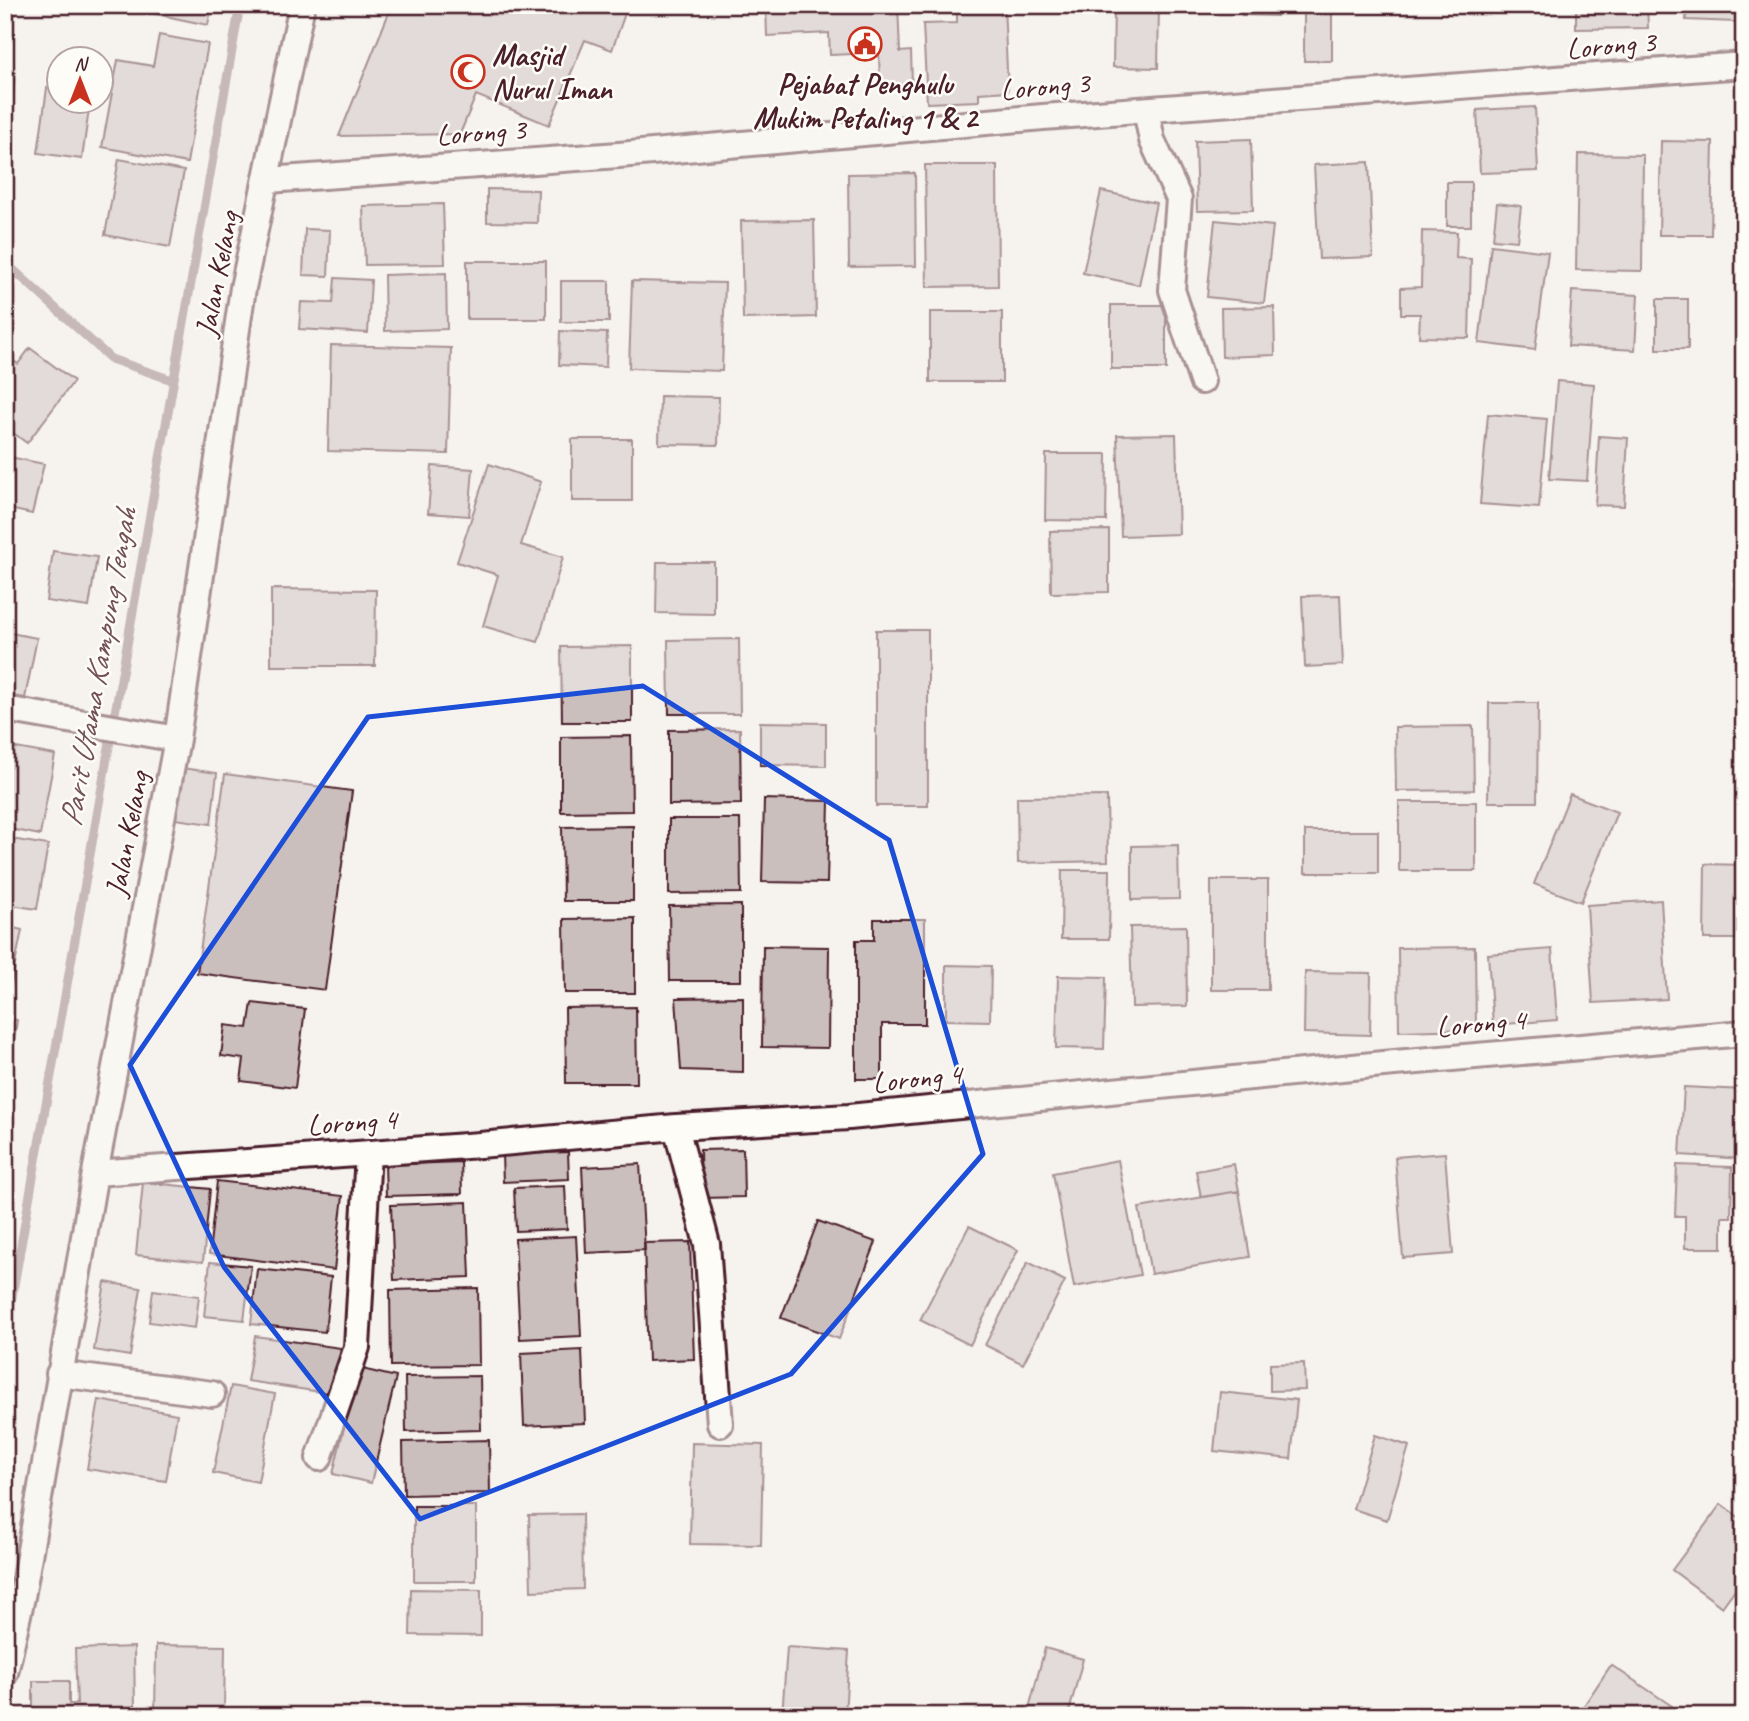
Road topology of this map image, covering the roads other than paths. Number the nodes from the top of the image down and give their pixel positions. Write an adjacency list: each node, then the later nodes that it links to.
1 (302, 5): 4 (street, Jalan Kelang)
2 (1744, 65): 3 (street, Lorong 3)
3 (1146, 110): 4 (street, Lorong 3); 5 (street)
4 (268, 180): 7 (street, Jalan Kelang)
5 (1202, 381)
6 (5, 709): 7 (street)
7 (177, 739): 11 (street, Jalan Kelang)
8 (1744, 1033): 9 (street, Lorong 4)
9 (676, 1127): 10 (street, Lorong 4); 14 (street)
10 (368, 1153): 11 (street, Lorong 4); 15 (street)
11 (95, 1173): 12 (street, Jalan Kelang)
12 (59, 1374): 13 (street); 16 (street, Jalan Kelang)
13 (212, 1394)
14 (720, 1424)
15 (319, 1458)
16 (5, 1673)

